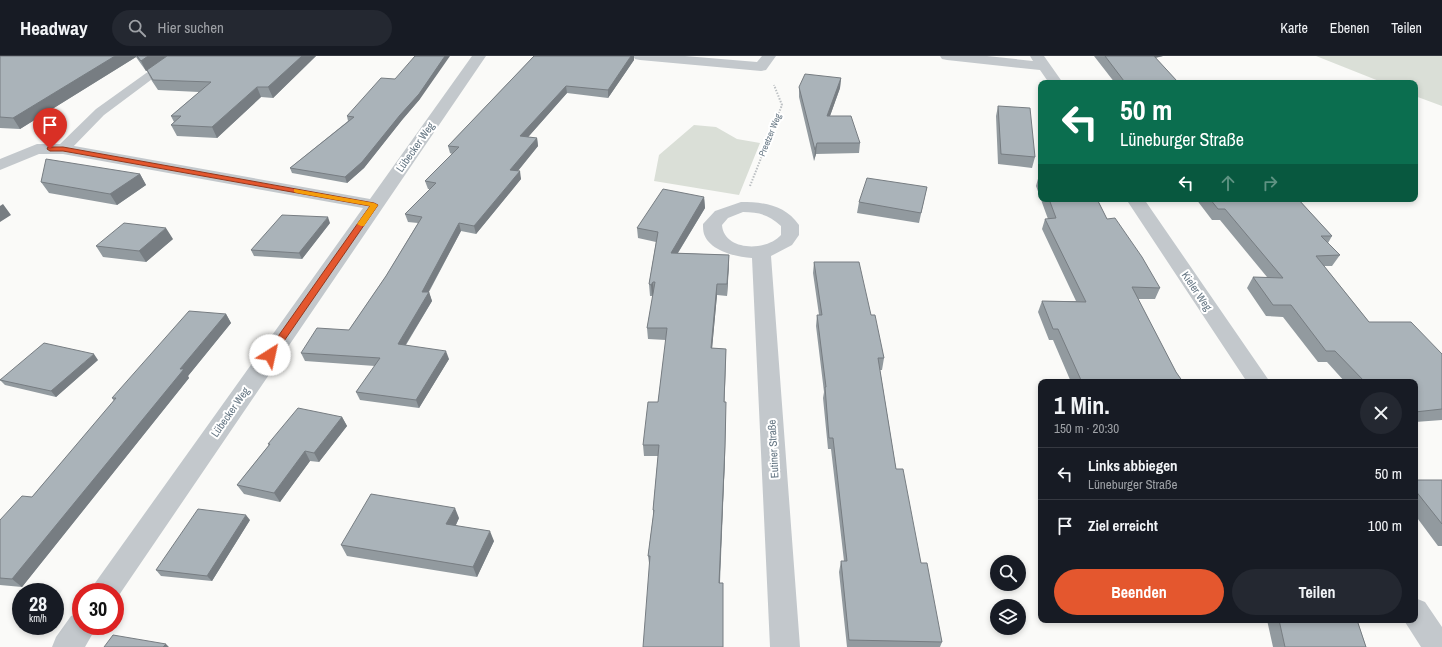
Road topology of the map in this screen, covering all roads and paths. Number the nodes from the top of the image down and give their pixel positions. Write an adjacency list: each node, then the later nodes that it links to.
1 (177, 56): 8 (lane)
2 (479, 56): 11 (street, Lübecker Weg)
3 (640, 56): 6 (street)
4 (947, 56): 5 (street)
5 (1041, 61): 7 (street)
6 (765, 62): 12 (path, Preetzer Weg)
7 (1054, 80)
8 (63, 149): 9 (street); 11 (street)
9 (0, 165)
10 (1137, 202): 14 (street, Kieler Weg)
11 (374, 205): 15 (street, Lübecker Weg)
12 (741, 207): 13 (street); 13 (street)
13 (762, 252): 19 (street, Eutiner Straße)
14 (1257, 379)
15 (111, 583)
16 (1418, 617): 20 (street)
17 (76, 635): 18 (street)
18 (67, 647)
19 (784, 647)
20 (1438, 647)

